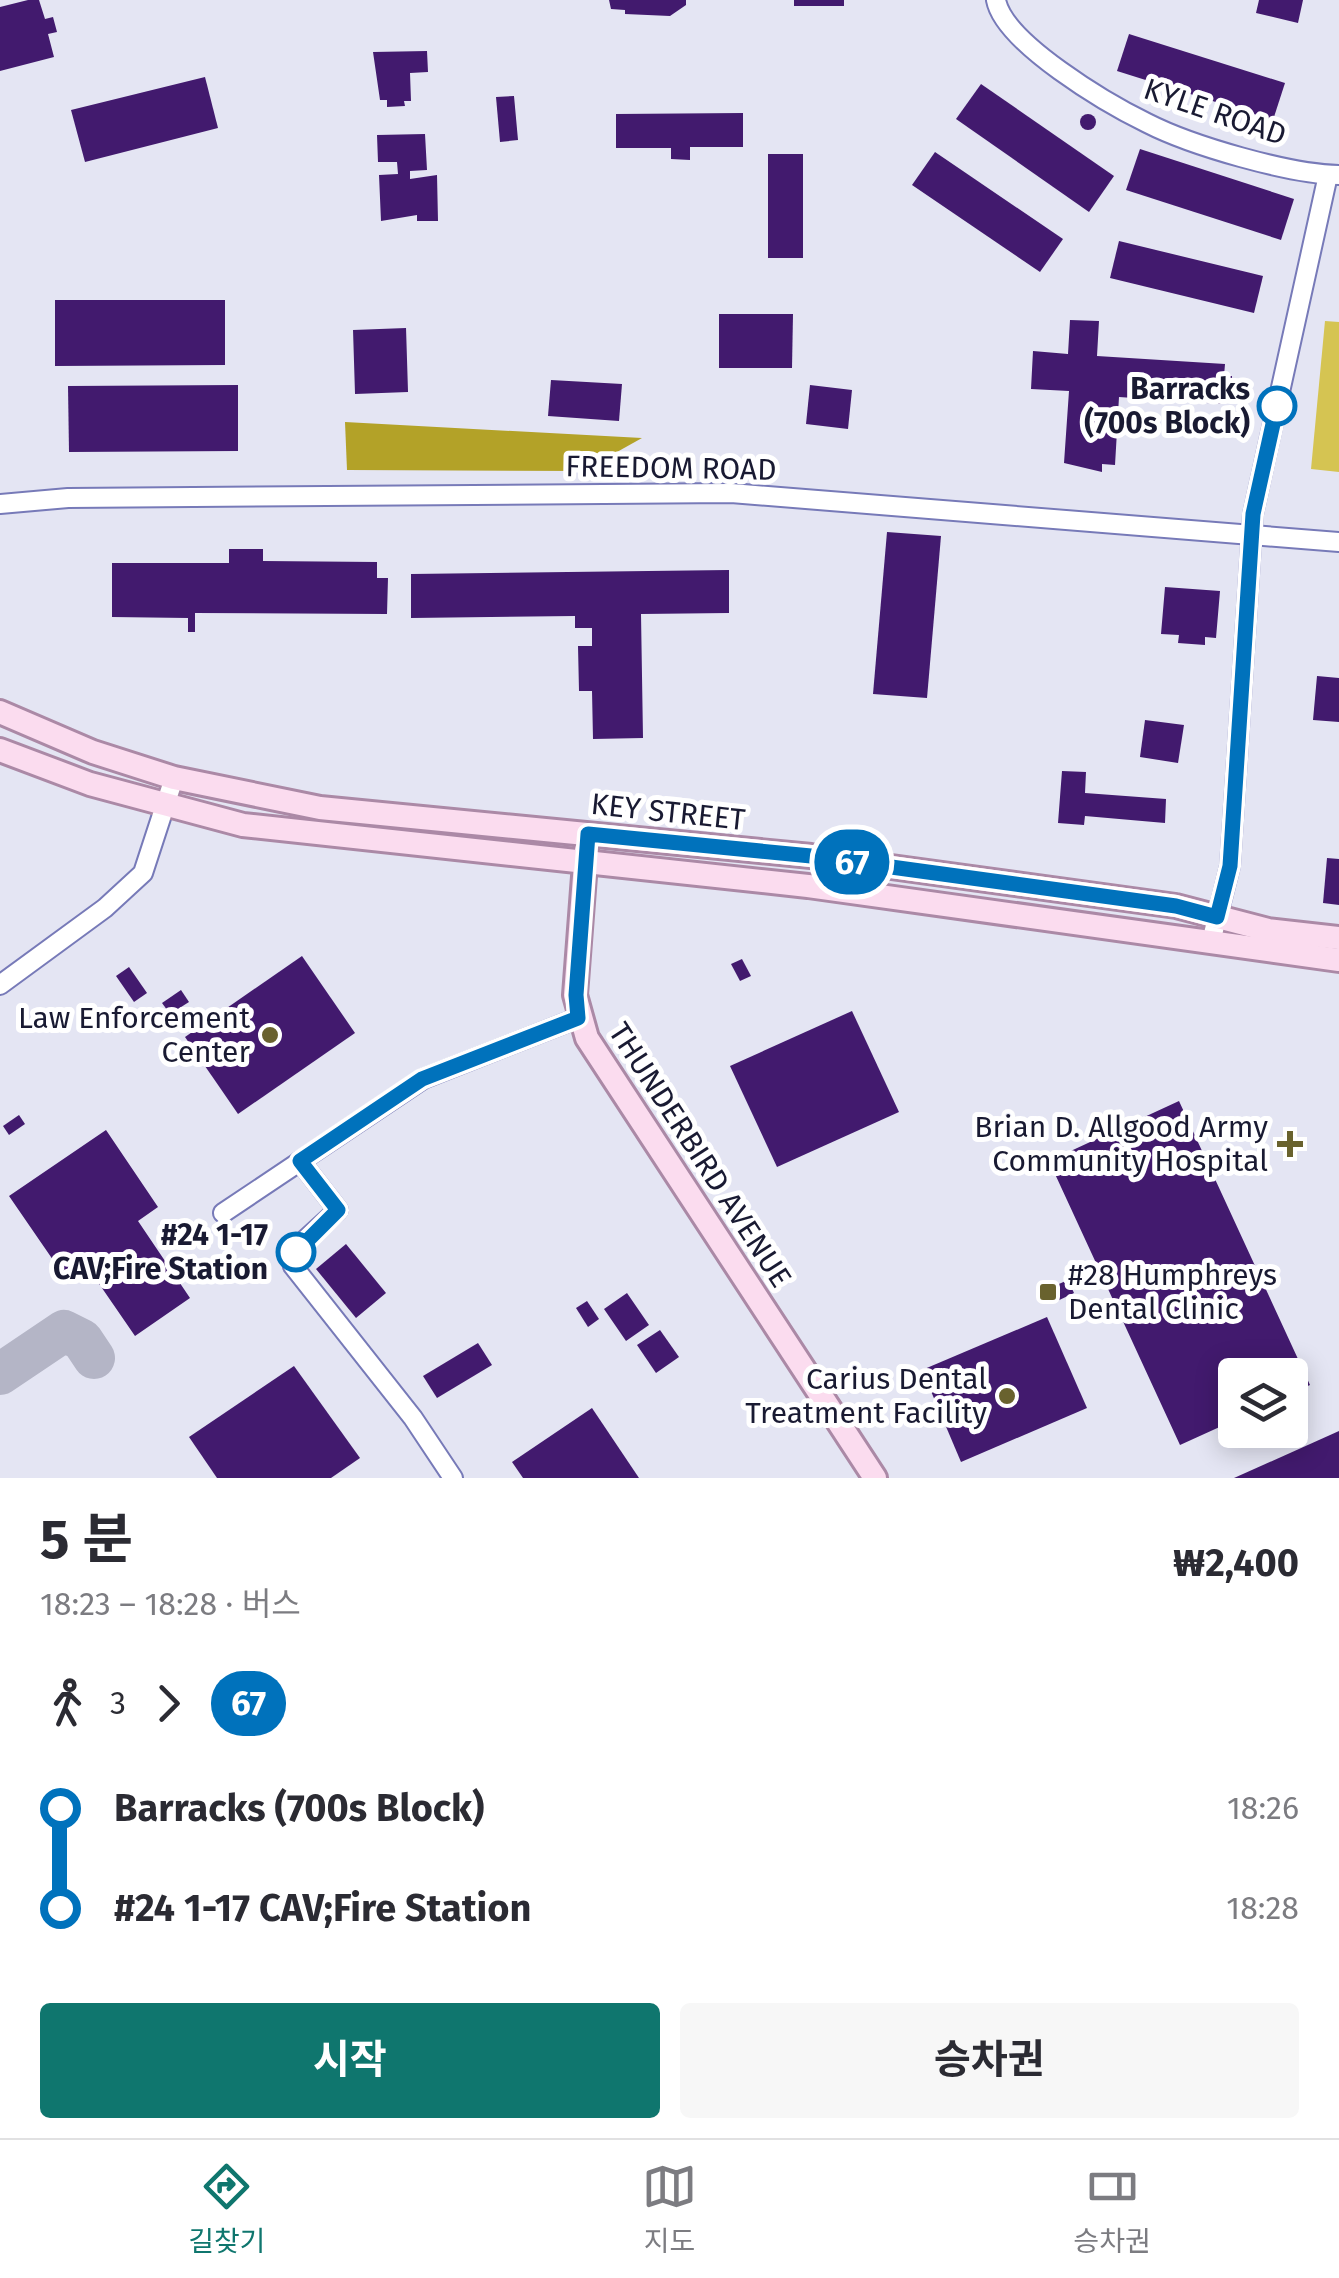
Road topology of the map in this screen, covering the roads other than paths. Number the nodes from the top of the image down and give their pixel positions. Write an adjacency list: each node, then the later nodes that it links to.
1 (996, 0): 2 (street, KYLE ROAD)
2 (1334, 175): 4 (street)
3 (0, 504): 4 (street, FREEDOM ROAD)
4 (1251, 534): 5 (street, FREEDOM ROAD); 12 (street)
5 (1339, 542)
6 (0, 712): 8 (main road, KEY STREET)
7 (0, 750): 9 (main road, KEY STREET)
8 (174, 778): 9 (street); 10 (main road, KEY STREET)
9 (166, 807): 11 (main road, KEY STREET); 16 (street)
10 (588, 834): 11 (main road, THUNDERBIRD AVENUE); 12 (main road, KEY STREET)
11 (585, 863): 14 (main road, KEY STREET); 17 (main road, THUNDERBIRD AVENUE)
12 (1217, 917): 13 (main road, KEY STREET); 14 (street)
13 (1339, 938)
14 (1211, 942): 15 (main road, KEY STREET)
15 (1339, 960)
16 (0, 985)
17 (578, 1018): 18 (street); 21 (main road, THUNDERBIRD AVENUE)
18 (300, 1161): 19 (street); 20 (street)
19 (223, 1213)
20 (453, 1478)
21 (876, 1478)

